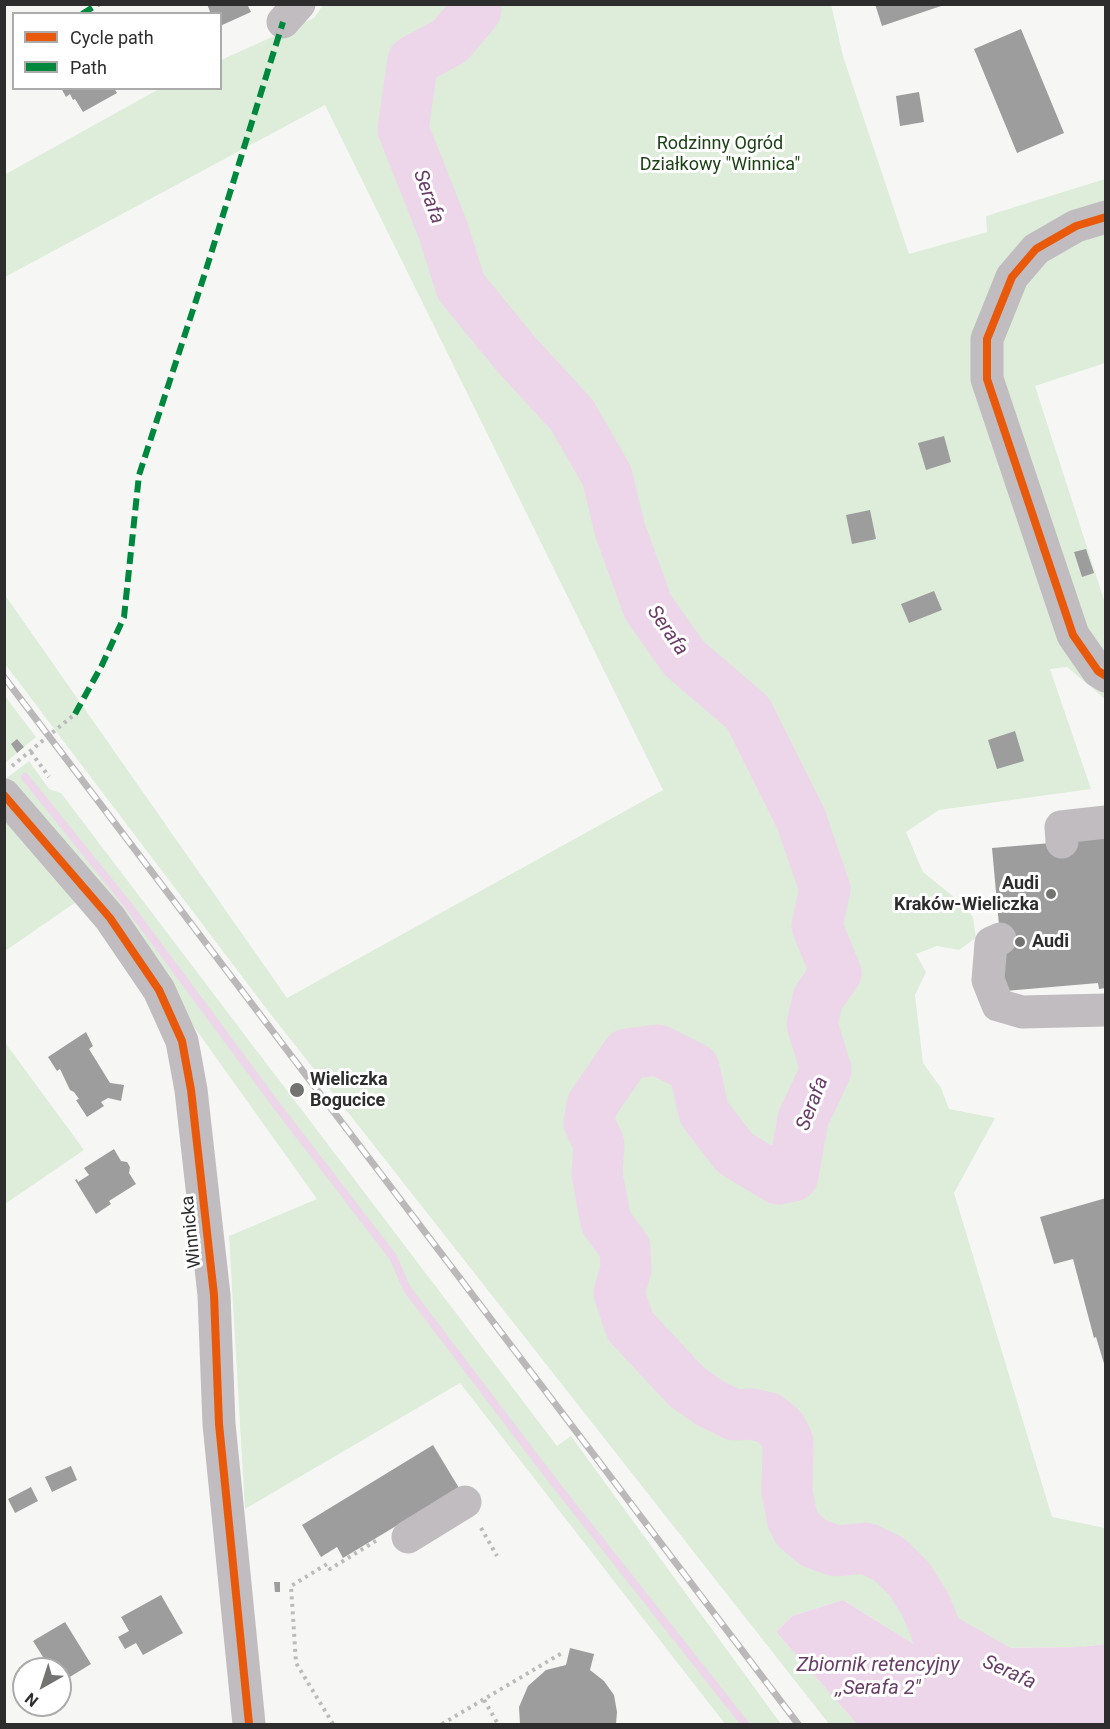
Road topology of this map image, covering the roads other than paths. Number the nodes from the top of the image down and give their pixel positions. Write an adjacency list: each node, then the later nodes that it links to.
1 (1106, 217): 2 (street)
2 (1106, 676)
3 (4, 795): 10 (street, Winnicka)
4 (1106, 822): 5 (street)
5 (1062, 842)
6 (1000, 939): 7 (street)
7 (1106, 1010)
8 (465, 1502): 9 (street)
9 (394, 1538)
10 (249, 1725)

